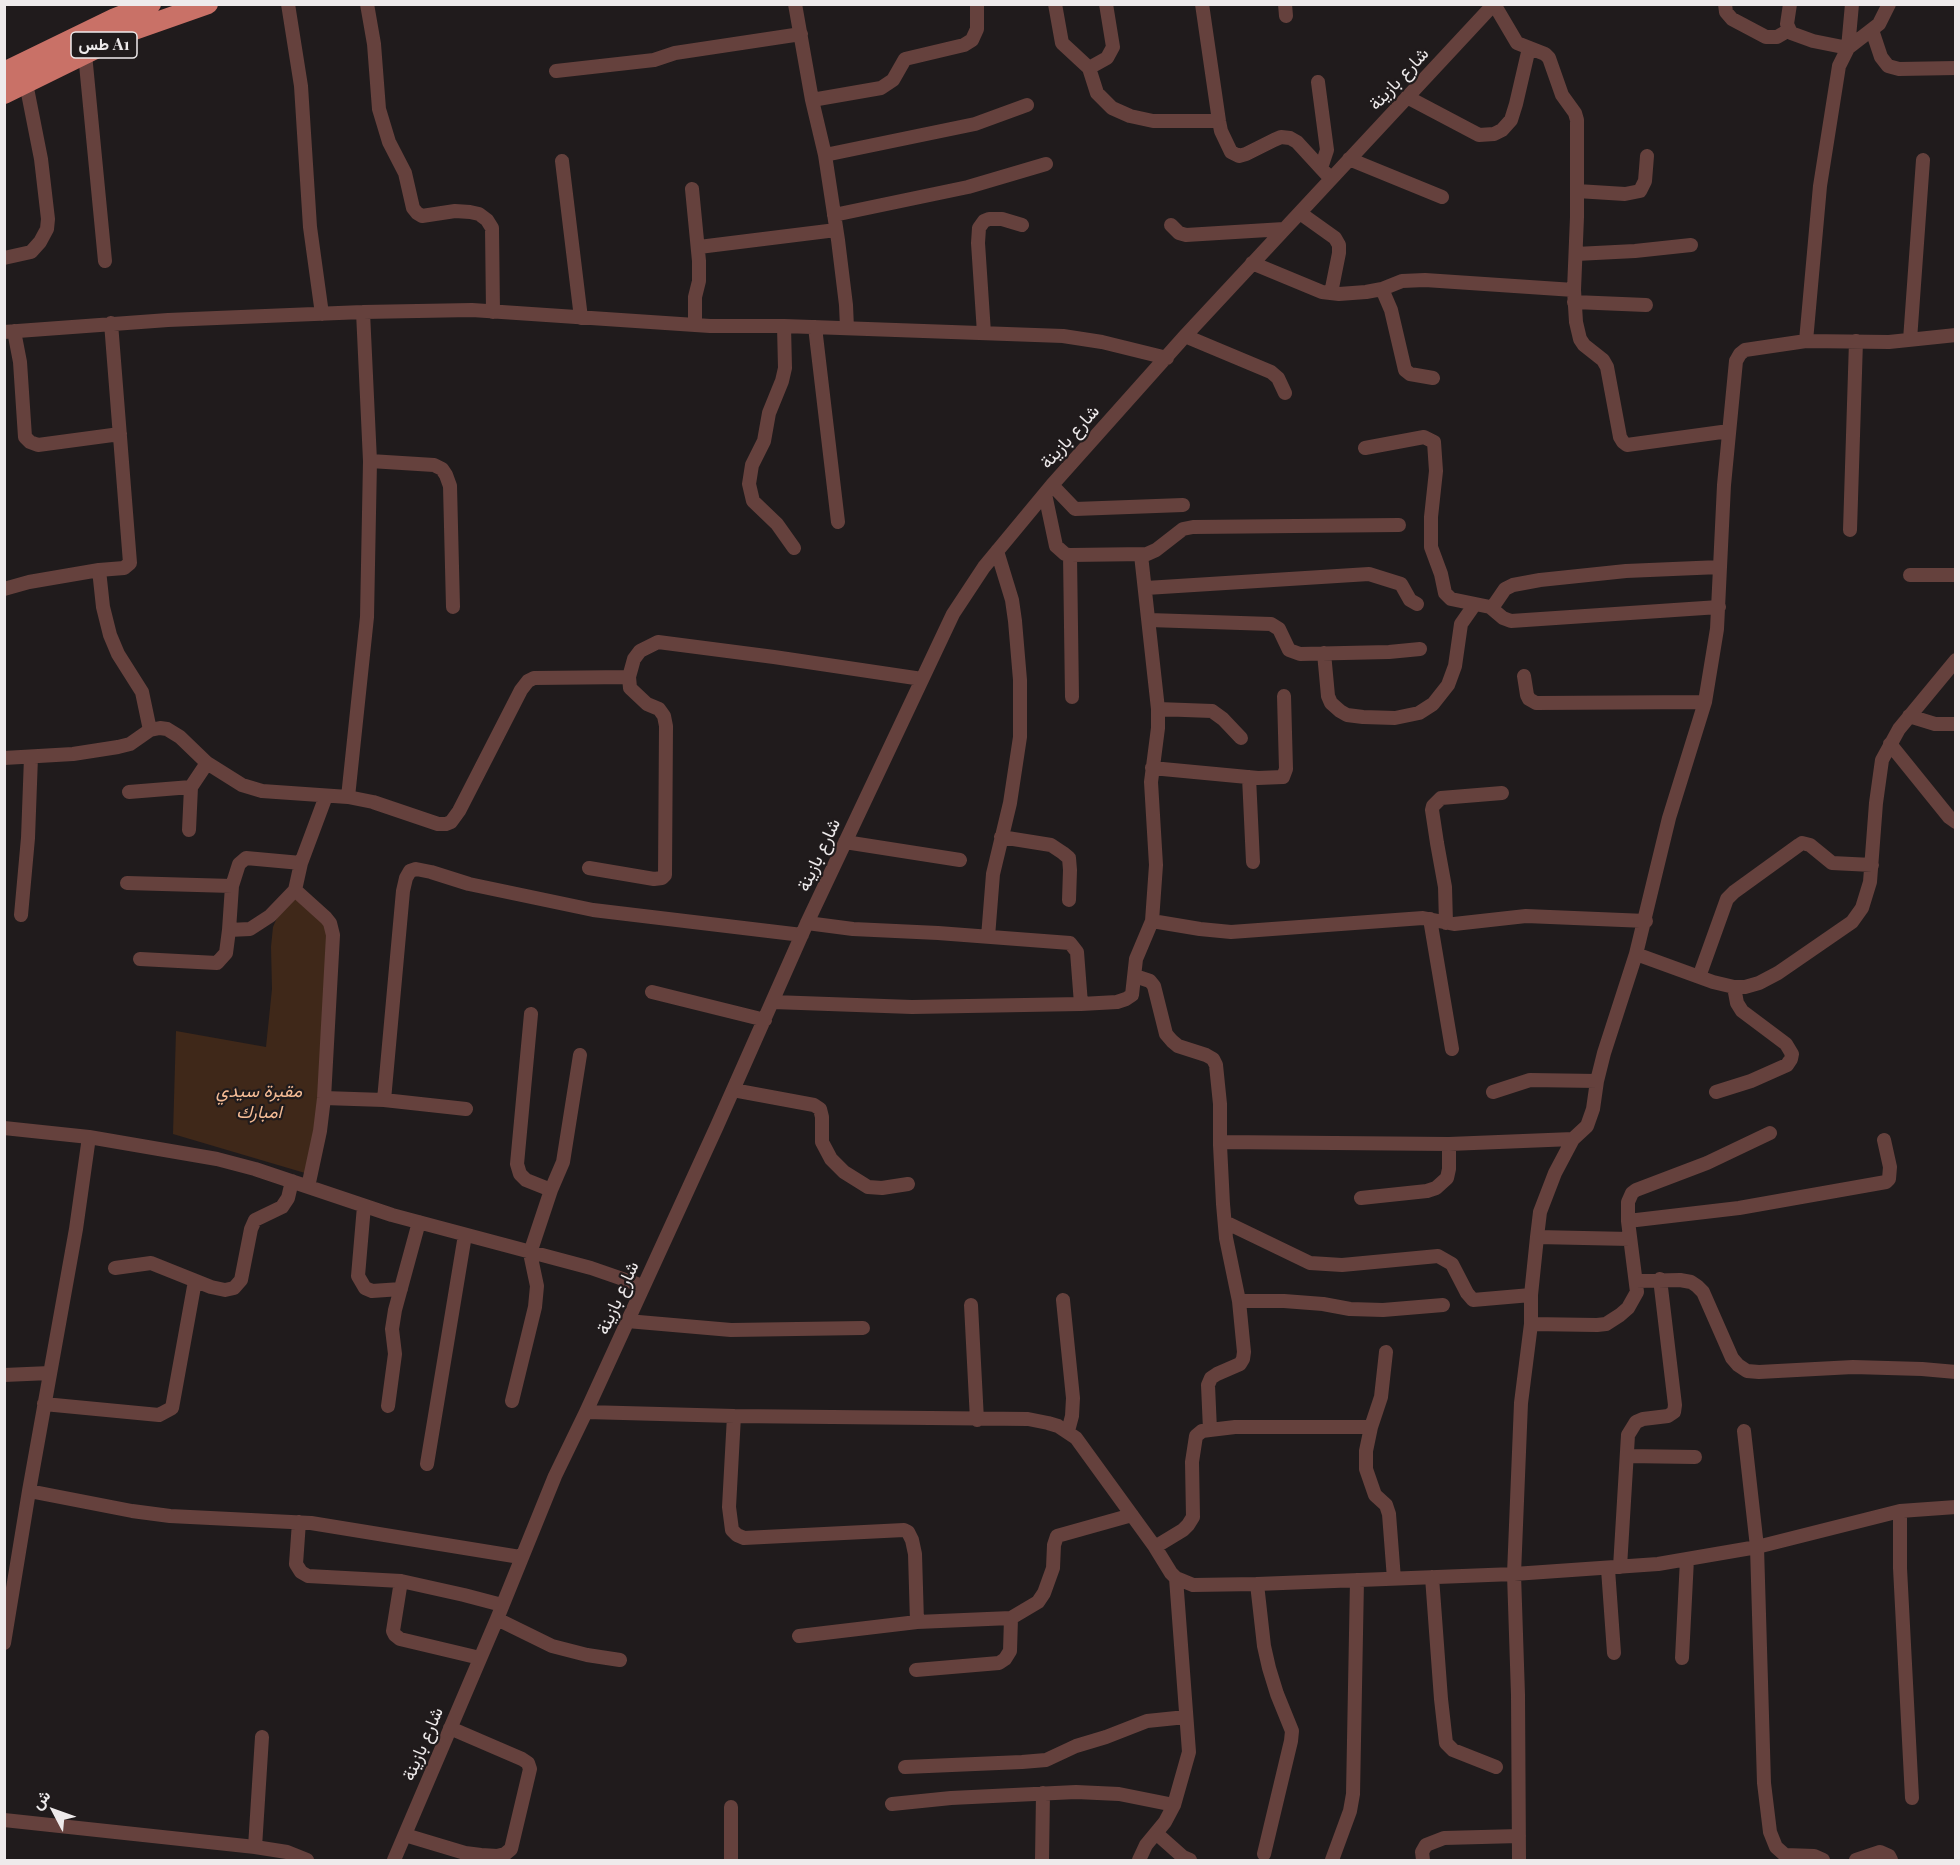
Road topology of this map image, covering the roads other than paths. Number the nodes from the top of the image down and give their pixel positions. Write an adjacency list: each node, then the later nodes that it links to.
1 (151, 4): 24 (highway, طس A1)
2 (208, 4): 20 (highway, طس A1)
3 (288, 4): 61 (street)
4 (367, 4): 60 (street)
5 (795, 4): 17 (street)
6 (977, 4): 29 (street)
7 (1055, 4): 21 (street)
8 (1106, 4): 21 (street)
9 (1202, 4): 31 (street)
10 (1494, 4): 18 (street); 28 (street, شارع بازينة)
11 (1725, 4): 15 (street)
12 (1790, 4): 15 (street)
13 (1852, 4): 19 (street)
14 (1889, 4): 16 (street)
15 (1789, 30): 19 (street)
16 (1872, 30): 19 (street); 22 (street)
17 (801, 34): 23 (street); 29 (street)
18 (1529, 48): 28 (street); 41 (street)
19 (1848, 48): 73 (street)
20 (85, 54): 26 (highway, طس A1); 53 (street)
21 (1089, 68): 31 (street)
22 (1956, 68)
23 (556, 71)
24 (4, 72)
25 (1318, 82): 38 (street)
26 (26, 83): 27 (highway, طس A1); 52 (street)
27 (4, 94)
28 (1407, 97): 34 (street, شارع بازينة)
29 (812, 100): 32 (street)
30 (1027, 105): 32 (street)
31 (1219, 121): 38 (street)
32 (825, 155): 44 (street)
33 (1647, 156): 41 (street)
34 (1349, 159): 39 (street, شارع بازينة); 42 (street)
35 (1923, 160): 72 (street)
36 (562, 161): 62 (street)
37 (1046, 164): 44 (street)
38 (1321, 168): 39 (street)
39 (1330, 179): 43 (street, شارع بازينة)
40 (692, 189): 50 (street)
41 (1577, 191): 51 (street)
42 (1442, 197)
43 (1300, 213): 47 (street, شارع بازينة); 56 (street)
44 (834, 215): 48 (street)
45 (1022, 225): 69 (street)
46 (1171, 225): 47 (street)
47 (1284, 229): 54 (street, شارع بازينة)
48 (836, 230): 50 (street); 67 (street)
49 (1691, 245): 51 (street)
50 (699, 247): 64 (street)
51 (1576, 254): 57 (street)
52 (4, 258)
53 (105, 261)
54 (1252, 263): 56 (street); 71 (street, شارع بازينة)
55 (1382, 289): 56 (street); 57 (street); 76 (street)
56 (1331, 293)
57 (1574, 296): 58 (street); 78 (street)
58 (1646, 305)
59 (363, 312): 60 (street); 61 (street); 81 (street)
60 (493, 312): 62 (street)
61 (322, 314): 63 (street)
62 (581, 318): 64 (street)
63 (111, 323): 68 (street); 79 (street)
64 (695, 325): 65 (street)
65 (784, 326): 66 (street); 87 (street)
66 (815, 327): 67 (street); 84 (street)
67 (847, 328): 69 (street)
68 (9, 332): 79 (street)
69 (984, 333): 75 (street)
70 (1956, 335): 72 (street)
71 (1185, 336): 75 (street, شارع بازينة); 77 (street)
72 (1910, 340): 74 (street)
73 (1806, 341): 74 (street); 78 (street)
74 (1856, 341): 86 (street)
75 (1167, 358): 82 (street, شارع بازينة)
76 (1433, 378)
77 (1285, 393)
78 (1730, 431): 91 (street)
79 (120, 434): 92 (street)
80 (1365, 448): 98 (street)
81 (370, 461): 99 (street); 127 (street)
82 (1048, 490): 83 (street); 88 (street, شارع بازينة); 89 (street)
83 (1183, 505)
84 (838, 522)
85 (1399, 525): 90 (street)
86 (1850, 530)
87 (794, 548)
88 (997, 551): 108 (street, شارع بازينة); 130 (street)
89 (1070, 555): 90 (street); 110 (street)
90 (1141, 555): 95 (street)
91 (1720, 567): 100 (street); 101 (street)
92 (99, 570): 96 (street); 115 (street)
93 (1910, 575): 94 (street)
94 (1956, 575)
95 (1146, 588): 97 (street); 102 (street)
96 (4, 589)
97 (1417, 604)
98 (1475, 604): 101 (street); 104 (street)
99 (453, 607)
100 (1719, 607): 101 (street); 111 (street)
101 (1492, 608)
102 (1149, 620): 104 (street); 112 (street)
103 (1420, 649): 104 (street)
104 (1324, 653)
105 (1956, 660): 113 (street)
106 (1524, 676): 111 (street)
107 (629, 677): 108 (street); 127 (street); 136 (street)
108 (922, 679): 131 (street, شارع بازينة)
109 (1284, 696): 122 (street)
110 (1072, 697)
111 (1705, 702): 144 (street)
112 (1158, 709): 116 (street); 121 (street)
113 (1908, 716): 114 (street); 117 (street)
114 (1956, 724)
115 (150, 730): 118 (street); 120 (street)
116 (1241, 738)
117 (1890, 744): 128 (street); 135 (street)
118 (31, 757): 119 (street); 141 (street)
119 (4, 758)
120 (207, 763): 123 (street); 126 (street)
121 (1152, 768): 122 (street); 143 (street)
122 (1249, 777): 133 (street)
123 (191, 787): 124 (street); 129 (street)
124 (129, 792)
125 (1502, 793): 145 (street)
126 (326, 796): 127 (street); 134 (street)
127 (348, 797)
128 (1956, 822)
129 (189, 830)
130 (1001, 837): 140 (street); 148 (street)
131 (845, 842): 132 (street); 146 (street, شارع بازينة)
132 (960, 860)
133 (1253, 862)
134 (301, 863): 138 (street); 139 (street)
135 (1872, 865): 152 (street); 153 (street)
136 (589, 868)
137 (127, 883): 138 (street)
138 (232, 886): 147 (street)
139 (295, 890): 147 (street); 165 (street)
140 (1069, 900)
141 (21, 915)
142 (1430, 919): 143 (street); 145 (street); 159 (street)
143 (1152, 921): 151 (street)
144 (1646, 921): 145 (street); 149 (street)
145 (1446, 923)
146 (804, 929): 148 (street); 155 (street, شارع بازينة); 166 (street)
147 (229, 930): 150 (street)
148 (988, 937): 156 (street)
149 (1636, 954): 152 (street); 161 (street)
150 (140, 959)
151 (1135, 976): 156 (street); 173 (street)
152 (1699, 977): 153 (street)
153 (1734, 987): 164 (street)
154 (652, 992): 158 (street)
155 (773, 1002): 156 (street); 158 (street, شارع بازينة)
156 (1081, 1004)
157 (531, 1014): 178 (street)
158 (765, 1020): 162 (street, شارع بازينة)
159 (1452, 1049)
160 (580, 1055): 178 (street)
161 (1597, 1081): 163 (street); 171 (street)
162 (733, 1090): 176 (street); 192 (street, شارع بازينة)
163 (1493, 1092)
164 (1716, 1092)
165 (324, 1098): 166 (street); 177 (street)
166 (384, 1100): 167 (street)
167 (466, 1109)
168 (4, 1128): 170 (street)
169 (1770, 1133): 181 (street)
170 (89, 1137): 175 (street); 204 (street)
171 (1573, 1139): 174 (street); 185 (street)
172 (1884, 1140): 181 (street)
173 (1220, 1142): 174 (street); 183 (street)
174 (1449, 1144): 179 (street)
175 (292, 1181): 177 (street); 190 (street)
176 (908, 1184)
177 (308, 1187): 180 (street)
178 (551, 1190): 187 (street)
179 (1361, 1198)
180 (364, 1206): 182 (street); 193 (street)
181 (1628, 1221): 186 (street)
182 (419, 1222): 184 (street); 193 (street)
183 (1225, 1222): 194 (street); 196 (street)
184 (465, 1235): 187 (street); 218 (street)
185 (1537, 1237): 186 (street); 194 (street)
186 (1630, 1239): 191 (street)
187 (530, 1253): 192 (street); 206 (street)
188 (115, 1268): 190 (street)
189 (1660, 1280): 191 (street); 203 (street); 216 (street)
190 (195, 1281): 207 (street)
191 (1636, 1281): 200 (street)
192 (643, 1286): 199 (street, شارع بازينة)
193 (401, 1289): 208 (street)
194 (1531, 1296): 200 (street)
195 (1063, 1300): 214 (street)
196 (1239, 1301): 198 (street); 213 (street)
197 (971, 1305): 211 (street)
198 (1443, 1305)
199 (627, 1321): 201 (street); 209 (street, شارع بازينة)
200 (1531, 1324): 229 (street)
201 (863, 1328)
202 (1386, 1352): 212 (street)
203 (1956, 1372)
204 (50, 1373): 205 (street); 207 (street)
205 (4, 1375)
206 (512, 1401)
207 (44, 1404): 219 (street)
208 (388, 1406)
209 (586, 1412): 210 (street); 226 (street, شارع بازينة)
210 (734, 1416): 211 (street); 238 (street)
211 (977, 1420): 214 (street)
212 (1371, 1427): 213 (street); 232 (street)
213 (1210, 1430): 224 (street)
214 (1068, 1431): 222 (street)
215 (1744, 1431): 225 (street)
216 (1627, 1456): 217 (street); 228 (street)
217 (1695, 1457)
218 (427, 1464)
219 (29, 1491): 223 (street); 240 (street)
220 (1956, 1507): 221 (street)
221 (1900, 1511): 225 (street); 252 (street)
222 (1132, 1515): 224 (street); 237 (street)
223 (299, 1522): 226 (street); 234 (street)
224 (1155, 1546): 231 (street)
225 (1757, 1546): 227 (street); 271 (street)
226 (520, 1557): 236 (street, شارع بازينة)
227 (1688, 1559): 228 (street); 243 (street)
228 (1614, 1568): 229 (street); 241 (street)
229 (1514, 1574): 230 (street); 259 (street)
230 (1432, 1577): 232 (street); 250 (street)
231 (1176, 1578): 235 (street); 246 (street)
232 (1394, 1579): 233 (street)
233 (1358, 1580): 235 (street); 268 (street)
234 (401, 1581): 236 (street); 242 (street)
235 (1257, 1584): 261 (street)
236 (500, 1612): 242 (street, شارع بازينة); 244 (street)
237 (1011, 1618): 238 (street); 245 (street)
238 (917, 1622): 239 (street)
239 (799, 1635)
240 (4, 1643)
241 (1614, 1653)
242 (480, 1658): 247 (street, شارع بازينة)
243 (1682, 1658)
244 (620, 1660)
245 (916, 1670)
246 (1186, 1717): 249 (street); 254 (street)
247 (450, 1728): 258 (street, شارع بازينة); 258 (street)
248 (262, 1737): 260 (street)
249 (905, 1767)
250 (1496, 1767)
251 (1043, 1793): 253 (street); 254 (street); 265 (street)
252 (1912, 1798)
253 (892, 1804)
254 (1174, 1805): 257 (street)
255 (731, 1807): 264 (street)
256 (4, 1820): 260 (street)
257 (1156, 1833): 266 (street); 267 (street)
258 (405, 1834): 263 (street, شارع بازينة)
259 (1519, 1836): 269 (street); 270 (street)
260 (255, 1847): 262 (street)
261 (1264, 1854)
262 (307, 1860)
263 (394, 1860)
264 (731, 1860)
265 (1042, 1860)
266 (1139, 1860)
267 (1190, 1860)
268 (1332, 1860)
269 (1423, 1860)
270 (1519, 1860)
271 (1823, 1860)
272 (1856, 1860): 273 (street)
273 (1892, 1860)

